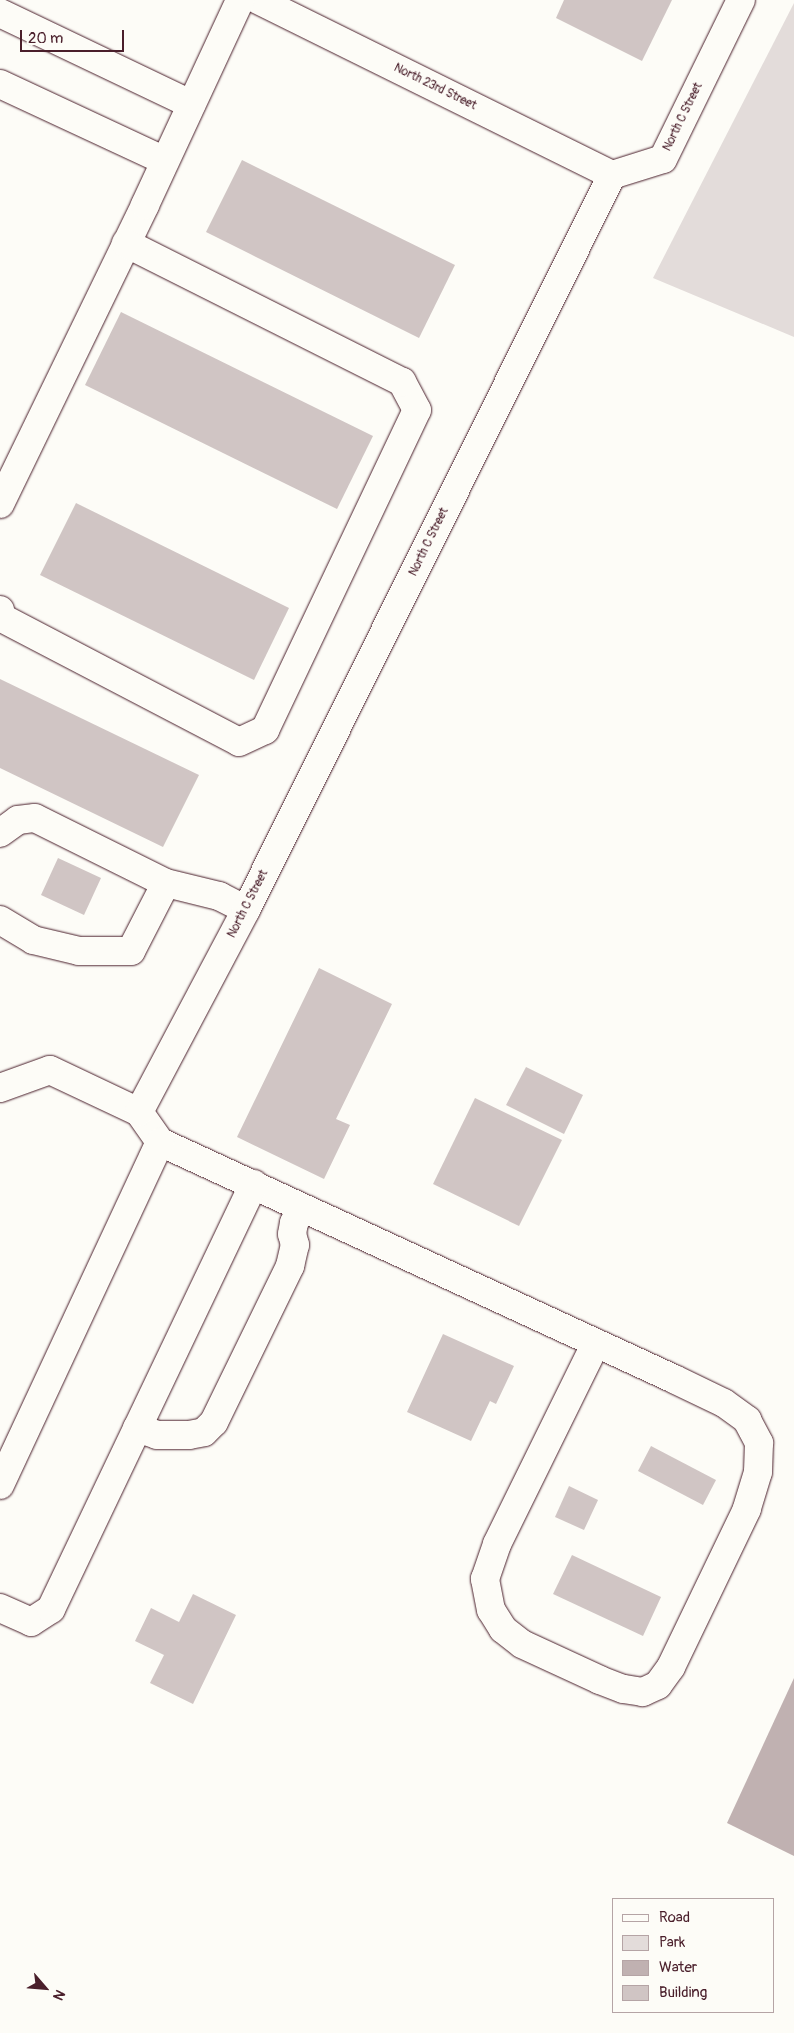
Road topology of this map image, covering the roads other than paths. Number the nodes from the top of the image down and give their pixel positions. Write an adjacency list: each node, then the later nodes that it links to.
1 (240, 0): 6 (street)
2 (741, 0): 8 (street, North C Street)
3 (271, 3): 8 (street, North 23rd Street)
4 (0, 13): 6 (street)
5 (0, 84): 7 (street)
6 (191, 104): 7 (street)
7 (165, 162): 9 (street)
8 (612, 174): 14 (street, North C Street)
9 (126, 243): 10 (street); 11 (street)
10 (0, 504)
11 (0, 610)
12 (0, 833): 13 (street)
13 (166, 883): 14 (street); 15 (street)
14 (246, 910): 17 (street, North C Street)
15 (0, 920)
16 (0, 1088): 17 (street)
17 (139, 1112): 18 (street)
18 (160, 1142): 19 (street); 23 (street)
19 (254, 1184): 20 (street); 22 (street)
20 (302, 1208): 21 (street); 22 (street)
21 (596, 1344): 21 (street)
22 (137, 1428): 24 (street)
23 (0, 1485)
24 (0, 1608)

